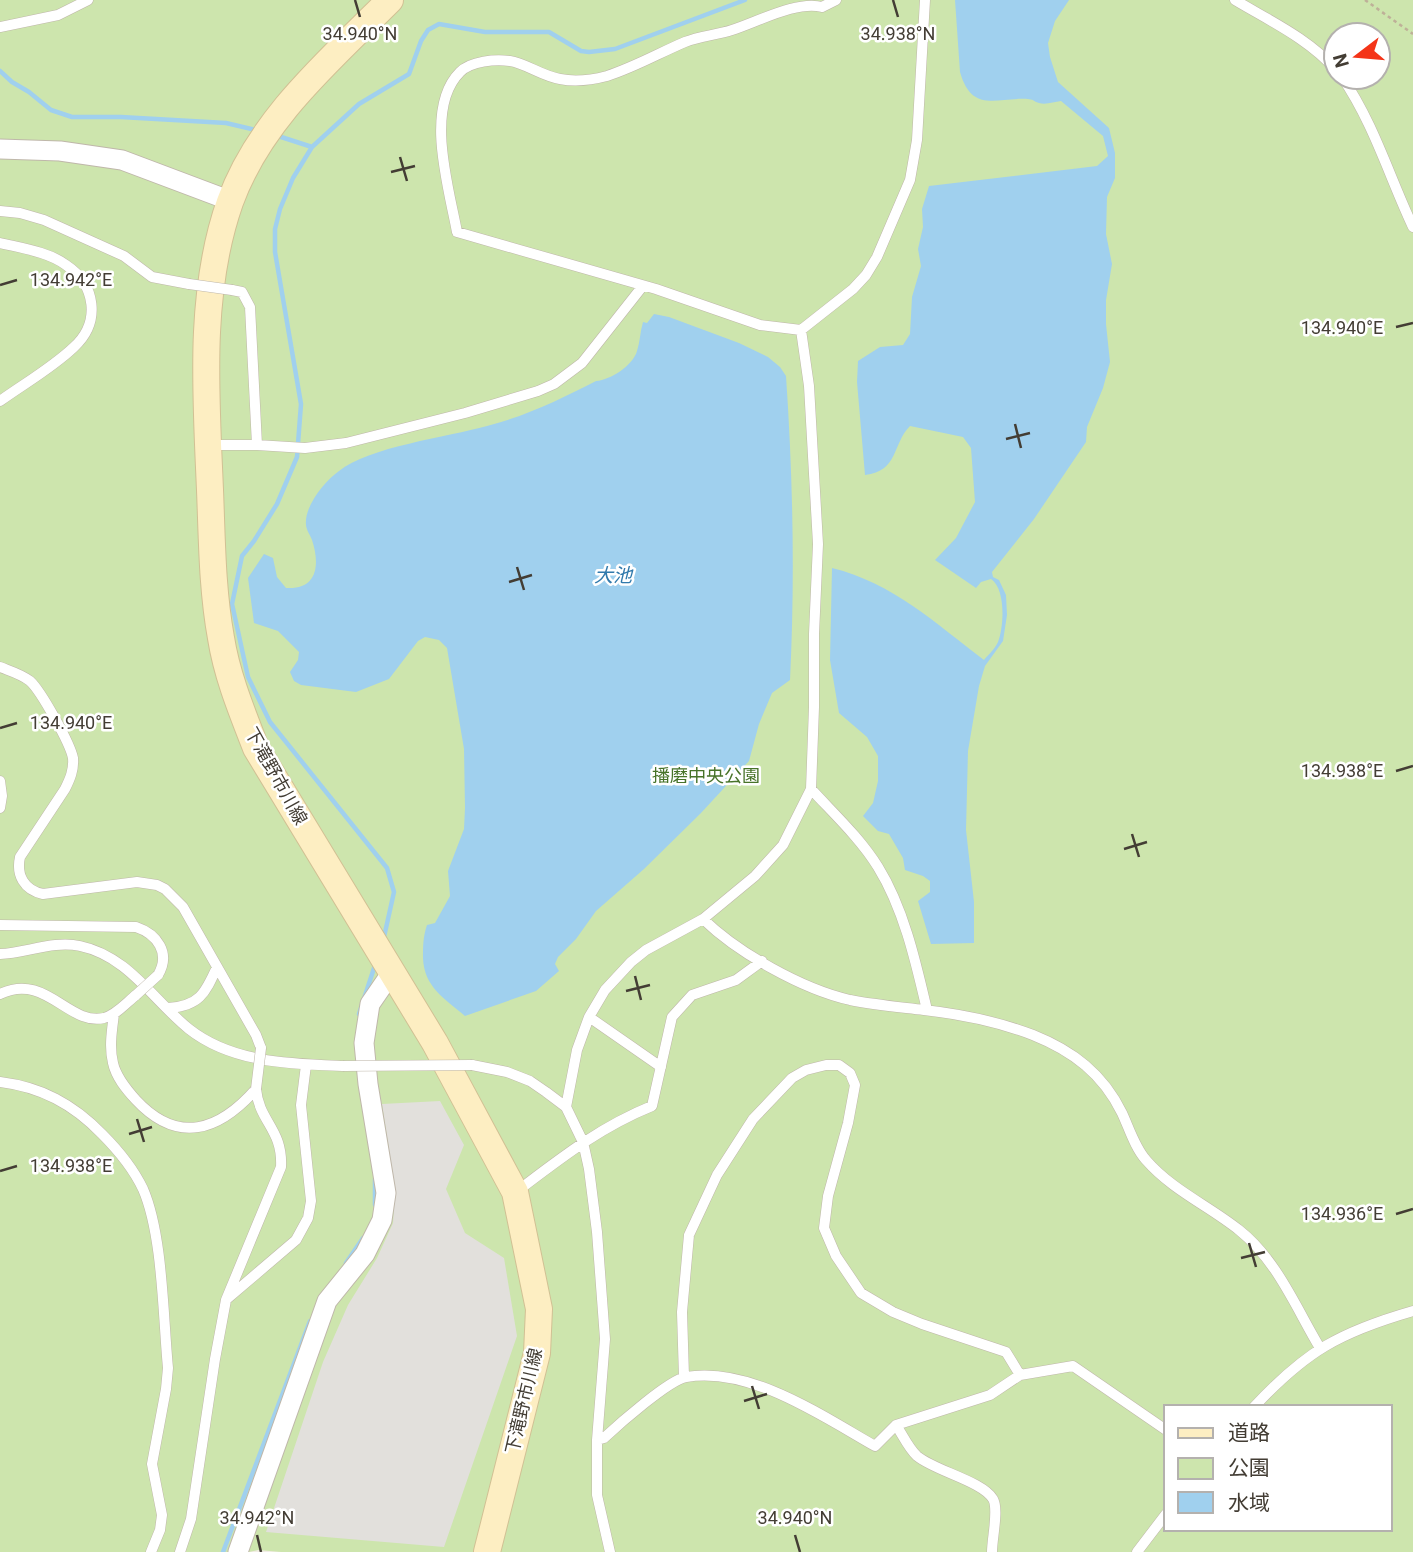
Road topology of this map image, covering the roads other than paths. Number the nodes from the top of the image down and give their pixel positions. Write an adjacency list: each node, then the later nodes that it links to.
1 (88, 0): 6 (lane)
2 (390, 0): 10 (main road, 下滝野市川線)
3 (836, 0): 14 (lane)
4 (925, 0): 15 (lane)
5 (1235, 0): 7 (lane)
6 (0, 27)
7 (1322, 55)
8 (1351, 91): 12 (lane)
9 (0, 149): 10 (street)
10 (230, 201): 18 (main road, 下滝野市川線)
11 (0, 211): 17 (lane, bridge)
12 (1413, 227)
13 (0, 243): 16 (lane)
14 (642, 286): 15 (lane); 17 (lane)
15 (801, 330): 21 (lane)
16 (0, 401)
17 (257, 444): 18 (lane)
18 (208, 445): 28 (main road, 下滝野市川線)
19 (0, 667): 27 (lane)
20 (0, 781): 22 (lane)
21 (811, 789): 23 (lane); 31 (lane)
22 (0, 808)
23 (703, 919): 26 (lane); 33 (lane)
24 (0, 925): 32 (lane, bridge)
25 (0, 954): 30 (lane)
26 (762, 961): 31 (lane); 35 (lane)
27 (216, 967): 30 (lane); 37 (lane, bridge)
28 (392, 972): 40 (main road, 下滝野市川線); 53 (street)
29 (0, 994): 32 (lane)
30 (168, 1008): 34 (lane)
31 (927, 1010): 43 (lane)
32 (114, 1014): 37 (lane)
33 (589, 1017): 35 (lane); 38 (lane)
34 (306, 1065): 38 (lane, bridge); 41 (lane)
35 (661, 1067): 39 (lane)
36 (0, 1082): 51 (lane)
37 (256, 1089): 41 (lane)
38 (566, 1107): 39 (lane)
39 (583, 1142): 40 (lane); 49 (lane)
40 (515, 1192): 54 (main road, 下滝野市川線)
41 (226, 1300): 52 (lane)
42 (1413, 1311): 43 (lane)
43 (1320, 1348): 46 (lane)
44 (1020, 1375): 45 (lane); 47 (lane); 48 (lane)
45 (684, 1377): 47 (lane); 49 (lane)
46 (1256, 1405)
47 (896, 1425): 56 (lane)
48 (1164, 1429)
49 (597, 1440): 55 (lane)
50 (1164, 1517): 57 (lane)
51 (151, 1552)
52 (180, 1552)
53 (238, 1552)
54 (487, 1552)
55 (610, 1552)
56 (992, 1552)
57 (1137, 1552)

